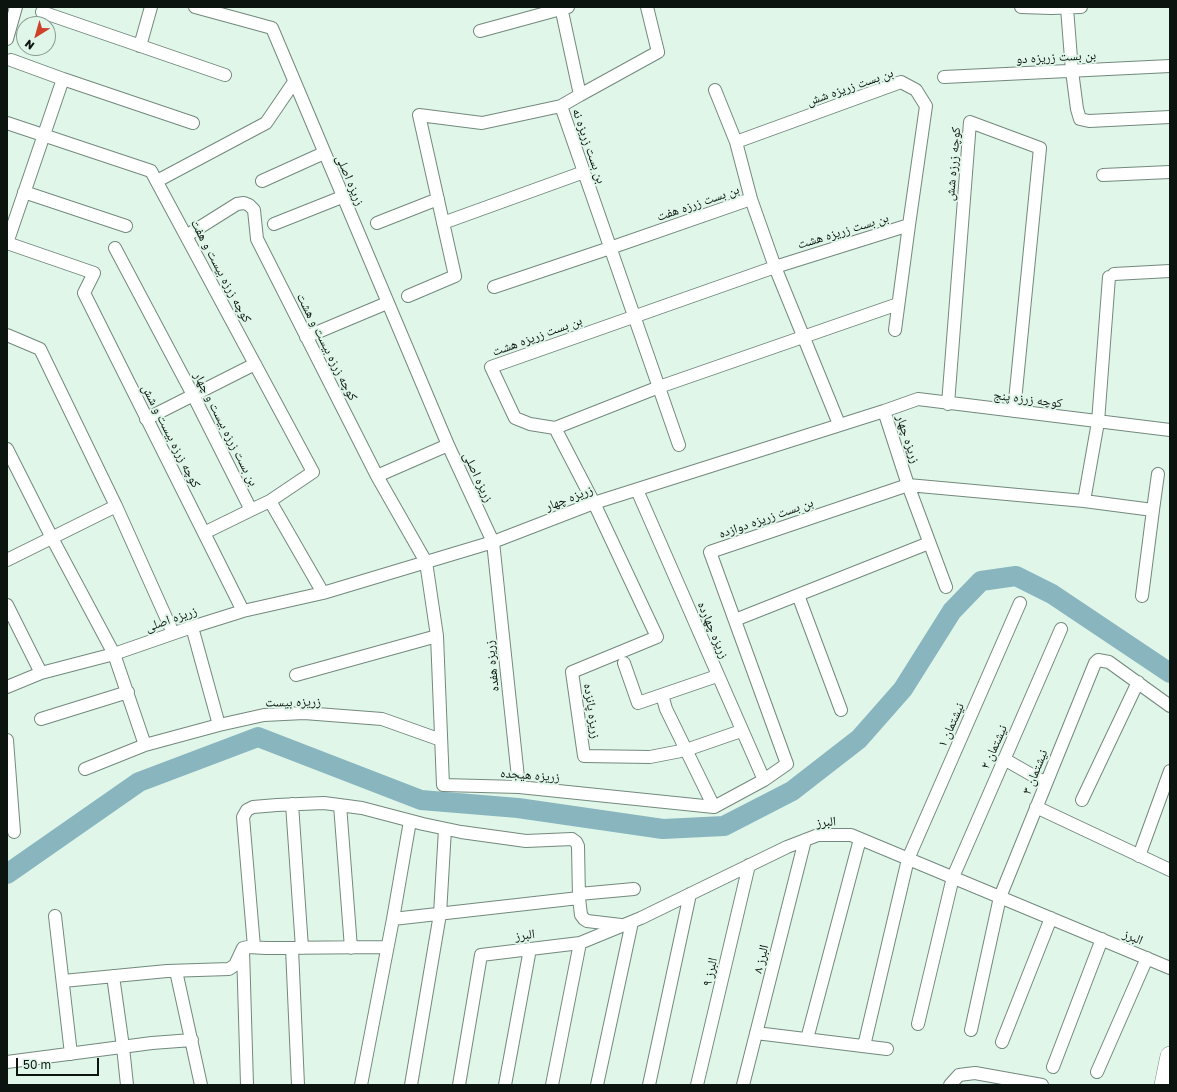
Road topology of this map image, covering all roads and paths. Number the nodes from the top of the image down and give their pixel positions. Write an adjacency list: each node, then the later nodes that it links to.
1 (16, 7): 12 (street)
2 (151, 7): 13 (street)
3 (195, 7): 20 (street, زریزه اصلی)
4 (647, 7): 22 (street)
5 (1021, 7): 8 (street)
6 (1081, 7): 9 (street)
7 (564, 8): 11 (street); 22 (street)
8 (1051, 8): 9 (street)
9 (1067, 8): 16 (street)
10 (42, 12): 13 (street)
11 (480, 31)
12 (7, 39)
13 (140, 46): 17 (street)
14 (11, 60): 19 (street)
15 (1170, 66): 16 (street, بن بست زریزه دو)
16 (1072, 71): 18 (street, بن بست زریزه دو); 24 (street)
17 (225, 75)
18 (944, 76)
19 (63, 79): 26 (street); 27 (street)
20 (294, 82): 29 (street, زریزه اصلی); 33 (street)
21 (715, 90): 28 (street)
22 (580, 95): 23 (street)
23 (561, 106): 30 (street, بن بست زریزه نه); 37 (street, بن بست زریزه نه)
24 (1170, 117)
25 (7, 123): 27 (street, کوچه زرزه بیست و هفت)
26 (193, 123)
27 (43, 135): 33 (street, کوچه زرزه بیست و هفت); 35 (street)
28 (736, 142): 38 (street); 42 (street, بن بست زریزه شش)
29 (324, 153): 34 (street); 36 (street, زریزه اصلی)
30 (584, 172): 40 (street); 46 (street, بن بست زریزه نه)
31 (1170, 172): 32 (street)
32 (1103, 175)
33 (157, 180): 44 (street, کوچه زرزه بیست و هفت)
34 (262, 181)
35 (24, 192): 43 (street); 64 (street, کوچه زرزه بیست و شش)
36 (342, 196): 41 (street); 51 (street, زریزه اصلی)
37 (438, 199): 39 (street); 40 (street, بن بست زریزه نه)
38 (751, 199): 46 (street, بن بست زرزه هفت); 47 (street, بن بست زرزه هفت)
39 (377, 223)
40 (443, 223): 50 (street, بن بست زریزه نه)
41 (274, 224)
42 (909, 225): 47 (street, بن بست زریزه هشت); 52 (street, بن بست زریزه هشت)
43 (126, 226)
44 (186, 236): 56 (street, کوچه زرزه بیست و هشت); 58 (street, کوچه زرزه بیست و هفت)
45 (115, 248): 60 (street, بن بست زرزه بیست و چهار)
46 (610, 248): 49 (street, بن بست زرزه هفت); 53 (street, بن بست زریزه نه)
47 (775, 267): 53 (street, بن بست زریزه هشت); 57 (street, بن بست زرزه هفت)
48 (1170, 271): 65 (street)
49 (494, 287)
50 (408, 296)
51 (387, 303): 56 (street); 70 (street, زریزه اصلی)
52 (898, 304): 54 (street, بن بست زریزه هشت); 57 (street)
53 (634, 316): 59 (street, بن بست زریزه نه); 67 (street, بن بست زریزه هشت)
54 (895, 330)
55 (7, 335): 79 (street)
56 (306, 337): 73 (street, کوچه زرزه بیست و هشت)
57 (803, 337): 59 (street); 66 (street, بن بست زرزه هفت)
58 (255, 364): 60 (street); 76 (street, کوچه زرزه بیست و هفت)
59 (659, 387): 67 (street); 69 (street, بن بست زریزه نه)
60 (194, 395): 64 (street); 80 (street, بن بست زرزه بیست و چهار)
61 (948, 404): 62 (street, کوچه زرزه پنج); 63 (street, کوچه زرزه پنج); 63 (street, کوچه زرزه شش)
62 (884, 411): 66 (street, زریزه چهار); 74 (street, زریزه چهار)
63 (1014, 411): 65 (street, کوچه زرزه پنج)
64 (146, 419): 82 (street, کوچه زرزه بیست و شش)
65 (1098, 422): 68 (street, کوچه زرزه پنج); 77 (street)
66 (839, 424): 75 (street, زریزه چهار)
67 (555, 428): 78 (street)
68 (1170, 430)
69 (679, 444)
70 (448, 445): 73 (street); 84 (street, زریزه اصلی)
71 (7, 449): 83 (street)
72 (1158, 474): 81 (street)
73 (377, 476): 87 (street, کوچه زرزه بیست و هشت)
74 (908, 485): 77 (street); 85 (street); 95 (street, بن بست زریزه دوازده)
75 (637, 490): 78 (street, زریزه چهار); 104 (street, زریزه چهارده)
76 (270, 501): 80 (street); 89 (street)
77 (1084, 501): 81 (street)
78 (594, 503): 84 (street, زریزه چهار); 117 (street, زریزه پانزده)
79 (116, 506): 83 (street); 98 (street)
80 (251, 510): 82 (street)
81 (1153, 510): 91 (street)
82 (204, 533): 94 (street, کوچه زرزه بیست و شش)
83 (52, 538): 86 (street); 100 (street)
84 (494, 542): 87 (street, زریزه اصلی); 124 (street, زریزه هفده)
85 (929, 543): 88 (street); 90 (street)
86 (7, 560)
87 (426, 562): 89 (street, زریزه اصلی); 99 (street, زریزه هیجده)
88 (946, 586)
89 (323, 593): 94 (street, زریزه اصلی)
90 (798, 595): 95 (street); 110 (street)
91 (1142, 596)
92 (1020, 603): 136 (street, نيشتمان ۱)
93 (7, 605): 102 (street)
94 (243, 611): 96 (street, زریزه اصلی)
95 (735, 620): 121 (street, بن بست زریزه دوازده)
96 (192, 627): 98 (street, زریزه اصلی); 112 (street)
97 (1061, 629): 118 (street, نيشتمان ۲)
98 (173, 633): 100 (street, زریزه اصلی)
99 (437, 636): 103 (street); 115 (street, زریزه هیجده)
100 (114, 654): 102 (street, زریزه اصلی); 107 (street)
101 (624, 663): 108 (street)
102 (41, 674): 106 (street, زریزه اصلی)
103 (296, 675)
104 (717, 676): 108 (street); 113 (street, زریزه چهارده)
105 (1138, 682): 109 (street); 123 (street, نيشتمان ۳); 125 (street)
106 (7, 687)
107 (128, 692): 111 (street); 116 (street)
108 (662, 695): 117 (street)
109 (1170, 706)
110 (841, 710)
111 (41, 719)
112 (219, 725): 115 (street, زریزه بیست); 116 (street, زریزه بیست)
113 (742, 731): 117 (street, زریزه پانزده); 121 (street, زریزه چهارده)
114 (7, 740): 122 (street)
115 (441, 740): 124 (street, زریزه هیجده)
116 (145, 745): 119 (street, زریزه بیست)
117 (686, 750): 128 (street)
118 (1004, 759): 123 (street); 139 (street, نيشتمان ۲)
119 (84, 769)
120 (1170, 771): 135 (street)
121 (764, 780): 128 (street, بن بست زریزه دوازده)
122 (9, 781): 132 (street)
123 (1046, 782): 129 (street, نيشتمان ۳)
124 (519, 787): 128 (street, زریزه هیجده)
125 (1082, 800)
126 (292, 804): 127 (street); 152 (street); 153 (street)
127 (340, 805): 130 (street); 154 (street)
128 (714, 807)
129 (1036, 807): 135 (street); 143 (street, نيشتمان ۳)
130 (410, 821): 131 (street); 147 (street)
131 (445, 829): 142 (street); 144 (street)
132 (14, 832)
133 (860, 839): 134 (street, البرز); 136 (street, البرز); 164 (street)
134 (805, 840): 137 (street, البرز); 163 (street, البرز ۸)
135 (1139, 856): 138 (street)
136 (908, 859): 139 (street, البرز); 167 (street, نيشتمان ۱)
137 (749, 866): 141 (street, البرز); 186 (street, البرز ۹)
138 (1170, 870)
139 (952, 877): 143 (street, البرز); 161 (street, نيشتمان ۲)
140 (634, 890): 142 (street)
141 (690, 894): 148 (street, البرز); 185 (street)
142 (579, 896): 144 (street); 148 (street)
143 (1000, 897): 146 (street, البرز); 162 (street, نيشتمان ۳)
144 (440, 914): 147 (street); 180 (street)
145 (55, 916): 160 (street)
146 (1051, 918): 149 (street, البرز); 166 (street)
147 (393, 919): 151 (street)
148 (627, 924): 150 (street, البرز); 184 (street)
149 (1102, 939): 156 (street, البرز); 173 (street)
150 (580, 943): 155 (street, البرز); 183 (street)
151 (387, 947): 154 (street); 179 (street)
152 (249, 948): 153 (street); 158 (street); 177 (street)
153 (297, 948): 154 (street); 178 (street)
154 (351, 948)
155 (530, 949): 181 (street, البرز); 182 (street)
156 (1147, 958): 157 (street, البرز); 174 (street)
157 (1170, 968)
158 (176, 971): 159 (street); 165 (street)
159 (113, 976): 160 (street); 168 (street)
160 (63, 981): 170 (street)
161 (918, 1024)
162 (971, 1030)
163 (756, 1033): 164 (street); 187 (street, البرز ۸)
164 (808, 1039): 167 (street)
165 (192, 1040): 168 (street); 176 (street)
166 (1002, 1042)
167 (864, 1046): 169 (street)
168 (123, 1047): 170 (street); 175 (street)
169 (887, 1049)
170 (71, 1054): 172 (street)
171 (1170, 1056): 190 (main road)
172 (7, 1062)
173 (1053, 1068)
174 (1097, 1072)
175 (127, 1085)
176 (201, 1085)
177 (247, 1085)
178 (298, 1085)
179 (361, 1085)
180 (411, 1085)
181 (459, 1085)
182 (505, 1085)
183 (552, 1085)
184 (597, 1085)
185 (649, 1085)
186 (697, 1085)
187 (743, 1085)
188 (950, 1085): 189 (street)
189 (1042, 1085)
190 (1164, 1085)

